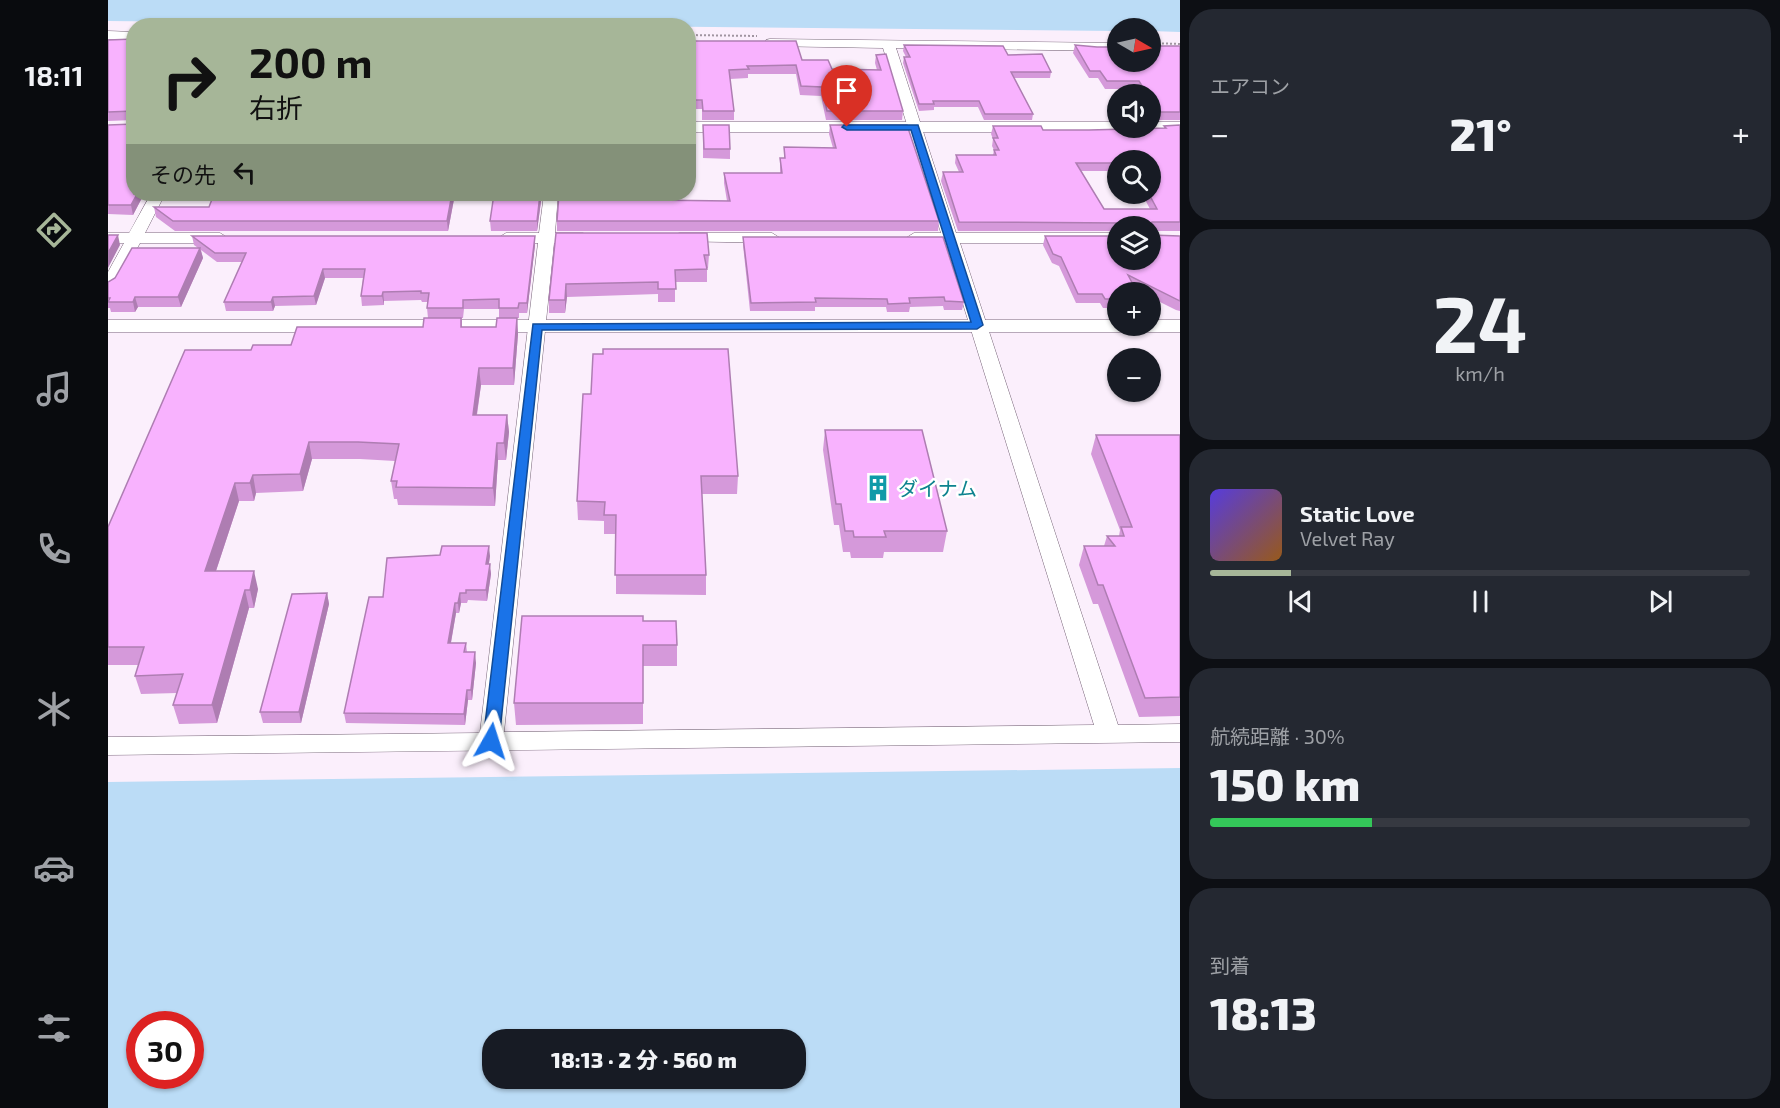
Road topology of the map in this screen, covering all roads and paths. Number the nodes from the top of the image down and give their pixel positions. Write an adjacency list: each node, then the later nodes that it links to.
1 (108, 35): 2 (street)
2 (126, 36)
3 (759, 43): 5 (street)
4 (1161, 43): 6 (path)
5 (888, 44): 7 (street); 9 (street)
6 (1180, 44)
7 (1107, 47)
8 (696, 127): 9 (street)
9 (915, 127): 10 (street); 24 (street)
10 (1107, 127)
11 (1161, 127): 12 (street)
12 (1180, 127)
13 (154, 201): 16 (street)
14 (550, 201): 19 (street)
15 (108, 238): 16 (street)
16 (134, 238): 17 (street); 26 (street)
17 (240, 238)
18 (487, 238): 19 (street)
19 (546, 238): 20 (street); 29 (street)
20 (594, 238)
21 (665, 238): 22 (street)
22 (784, 238)
23 (903, 238): 24 (street)
24 (950, 238): 25 (street); 27 (street)
25 (1107, 238)
26 (108, 287)
27 (977, 325): 29 (street); 30 (street); 32 (street)
28 (108, 326): 29 (street)
29 (537, 326): 33 (street)
30 (1180, 326)
31 (1180, 733): 32 (street)
32 (1109, 734): 33 (street)
33 (491, 741): 34 (street)
34 (108, 746)

